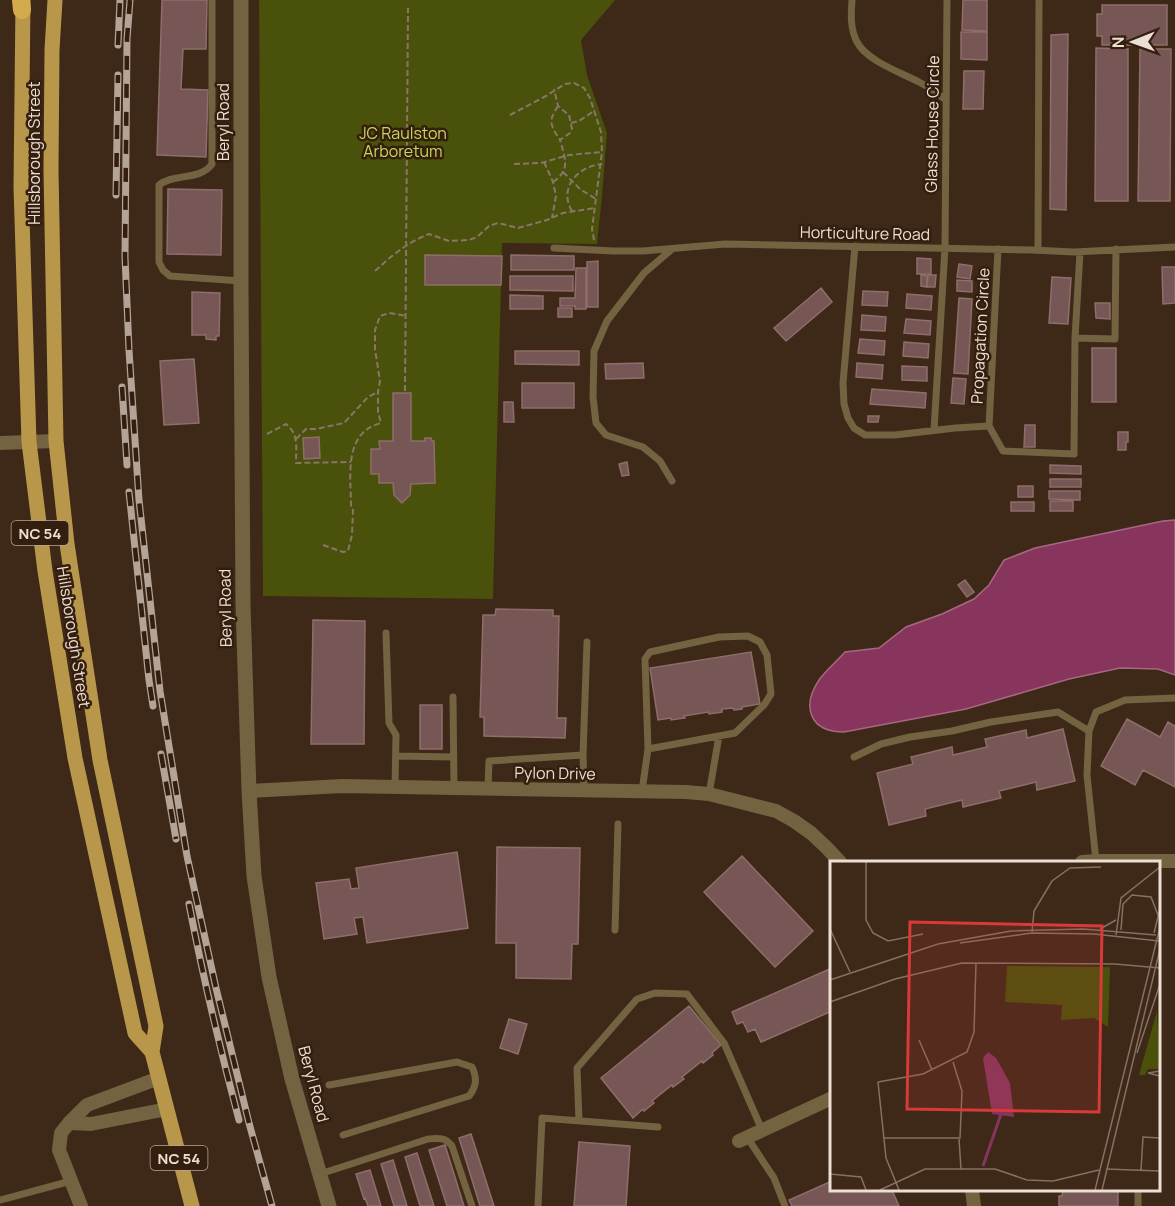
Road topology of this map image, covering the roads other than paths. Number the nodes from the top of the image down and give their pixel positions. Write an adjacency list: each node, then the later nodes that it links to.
1 (55, 0): 22 (main road, Hillsborough Street / NC 54)
2 (212, 0): 18 (lane)
3 (241, 0): 18 (street, Beryl Road)
4 (852, 0): 8 (lane)
5 (947, 0): 8 (lane, Glass House Circle)
6 (1039, 0): 16 (lane)
7 (22, 3): 23 (main road, Hillsborough Street / NC 54)
8 (946, 100): 12 (lane, Glass House Circle)
9 (855, 246): 12 (lane, Horticulture Road); 13 (lane, Horticulture Road); 21 (lane, Propagation Circle)
10 (1175, 247): 15 (lane, Horticulture Road)
11 (554, 248): 13 (lane, Horticulture Road)
12 (945, 248): 14 (lane, Horticulture Road); 21 (lane, Glass House Circle)
13 (672, 249): 25 (lane)
14 (998, 249): 16 (lane, Horticulture Road); 20 (lane, Propagation Circle)
15 (1116, 249): 17 (lane, Horticulture Road); 19 (lane)
16 (1038, 250): 17 (lane, Horticulture Road)
17 (1080, 252): 19 (lane)
18 (241, 280): 41 (street, Beryl Road)
19 (1076, 338): 20 (lane)
20 (989, 426): 21 (lane, Propagation Circle)
21 (934, 430)
22 (56, 441): 23 (street); 50 (main road, Hillsborough Street / NC 54)
23 (29, 442): 24 (street); 50 (main road, Hillsborough Street / NC 54)
24 (0, 443)
25 (672, 481)
26 (386, 633): 34 (lane)
27 (587, 642): 33 (lane)
28 (453, 697): 35 (lane)
29 (1175, 698): 30 (lane)
30 (1089, 731): 36 (lane); 46 (lane)
31 (719, 736): 32 (lane); 32 (lane); 43 (lane)
32 (648, 749): 42 (lane)
33 (583, 755): 39 (lane); 40 (lane)
34 (396, 756): 35 (lane); 37 (lane)
35 (453, 757): 38 (lane)
36 (854, 757)
37 (395, 787): 38 (street, Pylon Drive); 41 (street, Pylon Drive)
38 (454, 788): 39 (street, Pylon Drive)
39 (488, 788): 40 (street, Pylon Drive)
40 (584, 790): 42 (street, Pylon Drive)
41 (249, 791): 61 (street, Beryl Road)
42 (642, 791): 43 (street, Pylon Drive)
43 (709, 794): 45 (street, Pylon Drive)
44 (618, 824): 49 (lane)
45 (839, 861)
46 (1089, 861)
47 (1160, 861): 48 (street)
48 (1175, 861)
49 (615, 930)
50 (152, 1052): 51 (main road, Hillsborough Street / NC 54)
51 (159, 1078): 54 (main road, Hillsborough Street / NC 54); 56 (street)
52 (328, 1085): 59 (lane)
53 (830, 1098): 58 (street)
54 (167, 1109): 56 (street); 66 (main road, Hillsborough Street / NC 54)
55 (579, 1121): 57 (lane); 58 (lane); 69 (lane)
56 (69, 1123): 62 (street)
57 (658, 1127)
58 (762, 1130): 60 (street)
59 (343, 1135)
60 (743, 1139): 70 (lane)
61 (320, 1174): 67 (street, Beryl Road); 68 (lane)
62 (71, 1181): 64 (lane); 65 (street)
63 (972, 1191): 71 (street)
64 (0, 1200)
65 (81, 1206)
66 (192, 1206)
67 (329, 1206)
68 (472, 1206)
69 (538, 1206)
70 (785, 1206)
71 (974, 1206)

